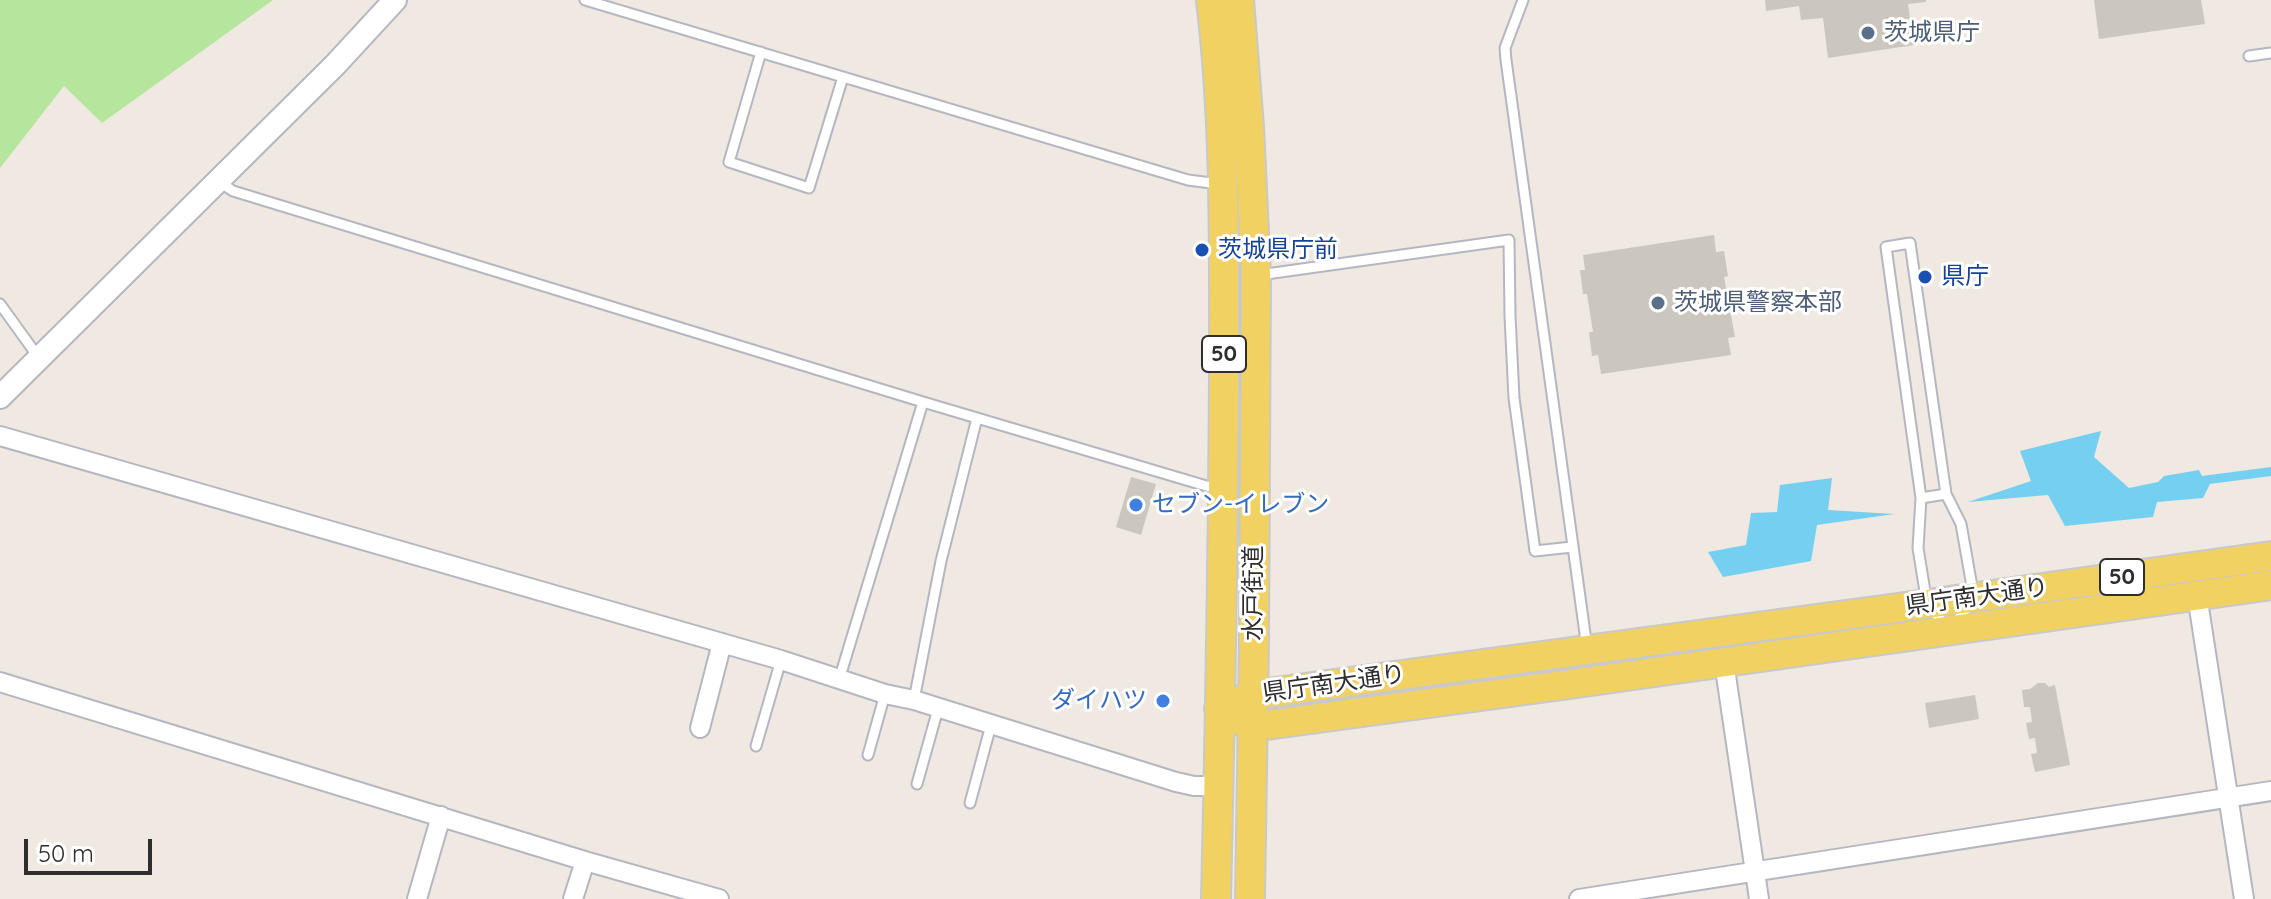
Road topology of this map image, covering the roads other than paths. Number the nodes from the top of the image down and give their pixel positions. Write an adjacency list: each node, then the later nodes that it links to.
1 (395, 0): 10 (street)
2 (585, 0): 6 (lane)
3 (1211, 0): 11 (main road, 水戸街道 / 50)
4 (1239, 0): 13 (main road, 水戸街道 / 50)
5 (1523, 0): 24 (lane)
6 (761, 52): 9 (lane); 9 (lane)
7 (2271, 53): 8 (lane)
8 (2249, 56)
9 (843, 77): 11 (lane)
10 (217, 181): 16 (street); 18 (lane)
11 (1224, 185): 12 (main road, 水戸街道 / 50)
12 (1224, 219): 13 (main road); 21 (main road, 水戸街道 / 50)
13 (1254, 220): 14 (main road, 水戸街道 / 50)
14 (1256, 275): 24 (lane); 38 (main road, 水戸街道 / 50)
15 (0, 304): 16 (lane)
16 (39, 358): 17 (street)
17 (0, 397)
18 (923, 402): 19 (lane); 35 (lane)
19 (977, 418): 21 (lane); 39 (lane)
20 (0, 436): 31 (street)
21 (1224, 491): 41 (main road, 水戸街道 / 50)
22 (1946, 494): 23 (lane); 23 (lane); 28 (lane)
23 (1921, 498): 29 (lane)
24 (1572, 547): 32 (lane)
25 (2271, 556): 28 (main road, 県庁南大通り / 50)
26 (2271, 585): 27 (main road, 県庁南大通り / 50)
27 (2197, 595): 30 (main road, 県庁南大通り / 50); 50 (street)
28 (1974, 598): 29 (main road, 県庁南大通り / 50); 30 (lane)
29 (1927, 604): 30 (lane); 32 (main road, 県庁南大通り / 50)
30 (1950, 630): 34 (main road, 県庁南大通り / 50)
31 (722, 643): 33 (street); 44 (street)
32 (1587, 650): 38 (main road, 県庁南大通り / 50)
33 (781, 660): 35 (street); 45 (lane)
34 (1724, 662): 43 (main road, 県庁南大通り / 50); 54 (street)
35 (839, 680): 37 (street)
36 (0, 682): 52 (street)
37 (885, 694): 39 (street); 46 (lane)
38 (1253, 695): 41 (main road, 県庁南大通り / 50); 43 (main road, 水戸街道 / 50)
39 (914, 700): 40 (street)
40 (938, 709): 42 (street); 47 (lane)
41 (1219, 709): 43 (main road, 県庁南大通り); 48 (main road, 水戸街道 / 50)
42 (991, 725): 48 (street); 51 (lane)
43 (1252, 727): 60 (main road, 水戸街道 / 50)
44 (700, 728)
45 (756, 746)
46 (868, 755)
47 (917, 784)
48 (1218, 786): 59 (main road, 水戸街道 / 50)
49 (2271, 791): 50 (street)
50 (2228, 799): 54 (street); 63 (street)
51 (970, 803)
52 (441, 816): 53 (street); 56 (street)
53 (585, 861): 55 (street); 57 (street)
54 (1754, 872): 61 (street); 62 (street)
55 (670, 892): 58 (street)
56 (417, 899)
57 (573, 899)
58 (719, 899)
59 (1216, 899)
60 (1250, 899)
61 (1579, 899)
62 (1759, 899)
63 (2244, 899)

